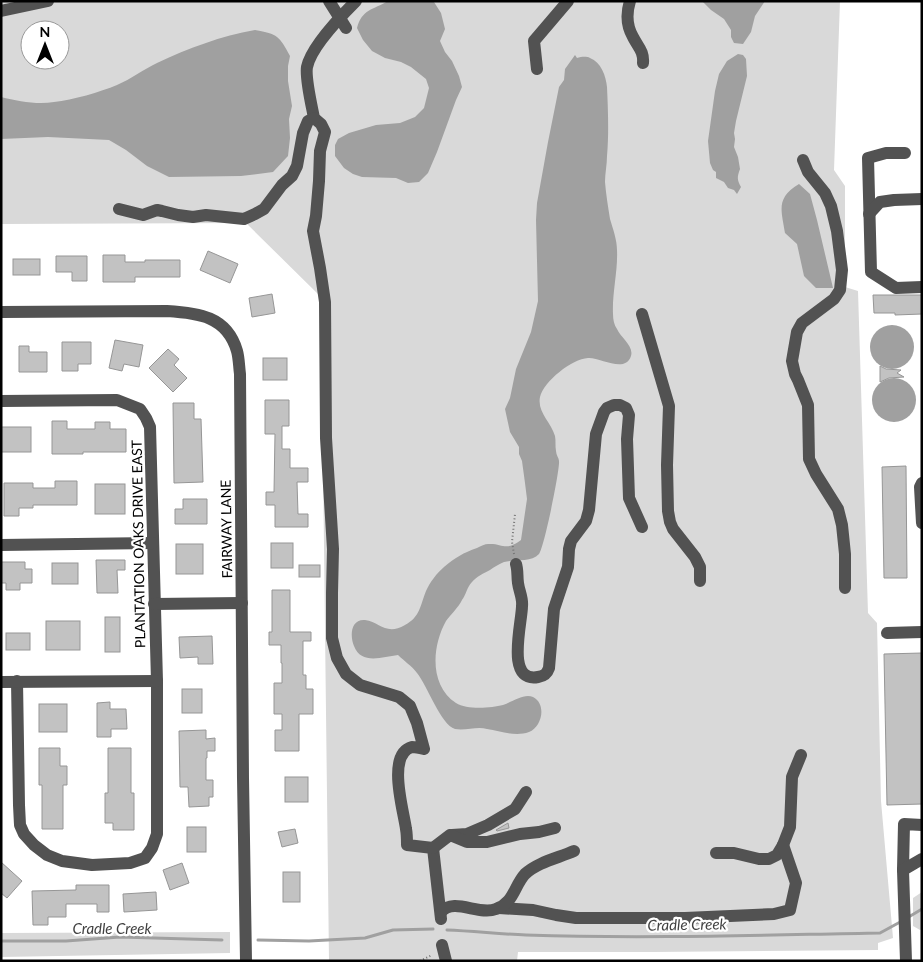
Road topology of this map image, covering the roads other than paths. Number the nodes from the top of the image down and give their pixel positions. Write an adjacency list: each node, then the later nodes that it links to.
1 (48, 1): 6 (street)
2 (329, 1): 7 (street)
3 (356, 1): 7 (street)
4 (568, 1): 9 (street)
5 (630, 1): 8 (street)
6 (1, 11)
7 (343, 23): 10 (street)
8 (643, 63)
9 (536, 69)
10 (314, 118): 14 (street); 41 (street)
11 (905, 153): 15 (street)
12 (803, 160): 27 (street)
13 (922, 199): 15 (street)
14 (119, 208)
15 (869, 214): 16 (street)
16 (922, 287)
17 (1, 312): 28 (street, FAIRWAY LANE)
18 (642, 314): 26 (street)
19 (1, 402): 23 (street, PLANTATION OAKS DRIVE EAST)
20 (922, 483): 21 (street)
21 (922, 523)
22 (642, 527): 25 (street)
23 (153, 543): 24 (street); 29 (street, PLANTATION OAKS DRIVE EAST)
24 (1, 545)
25 (516, 564)
26 (700, 581)
27 (846, 588)
28 (242, 603): 29 (street); 48 (street, FAIRWAY LANE)
29 (154, 604): 34 (street, PLANTATION OAKS DRIVE EAST)
30 (922, 632): 31 (street)
31 (887, 633)
32 (1, 682): 33 (street)
33 (17, 682): 34 (street); 34 (street, PLANTATION OAKS DRIVE EAST)
34 (157, 682)
35 (801, 755): 40 (street)
36 (526, 792): 39 (street)
37 (922, 825): 45 (street)
38 (555, 828): 39 (street)
39 (450, 835): 41 (street)
40 (783, 845): 43 (street); 46 (street)
41 (434, 848): 46 (street)
42 (574, 851): 46 (street)
43 (716, 853)
44 (922, 859): 45 (street)
45 (903, 870): 50 (street)
46 (499, 908)
47 (442, 945): 49 (street)
48 (246, 961)
49 (446, 961)
50 (906, 961)

